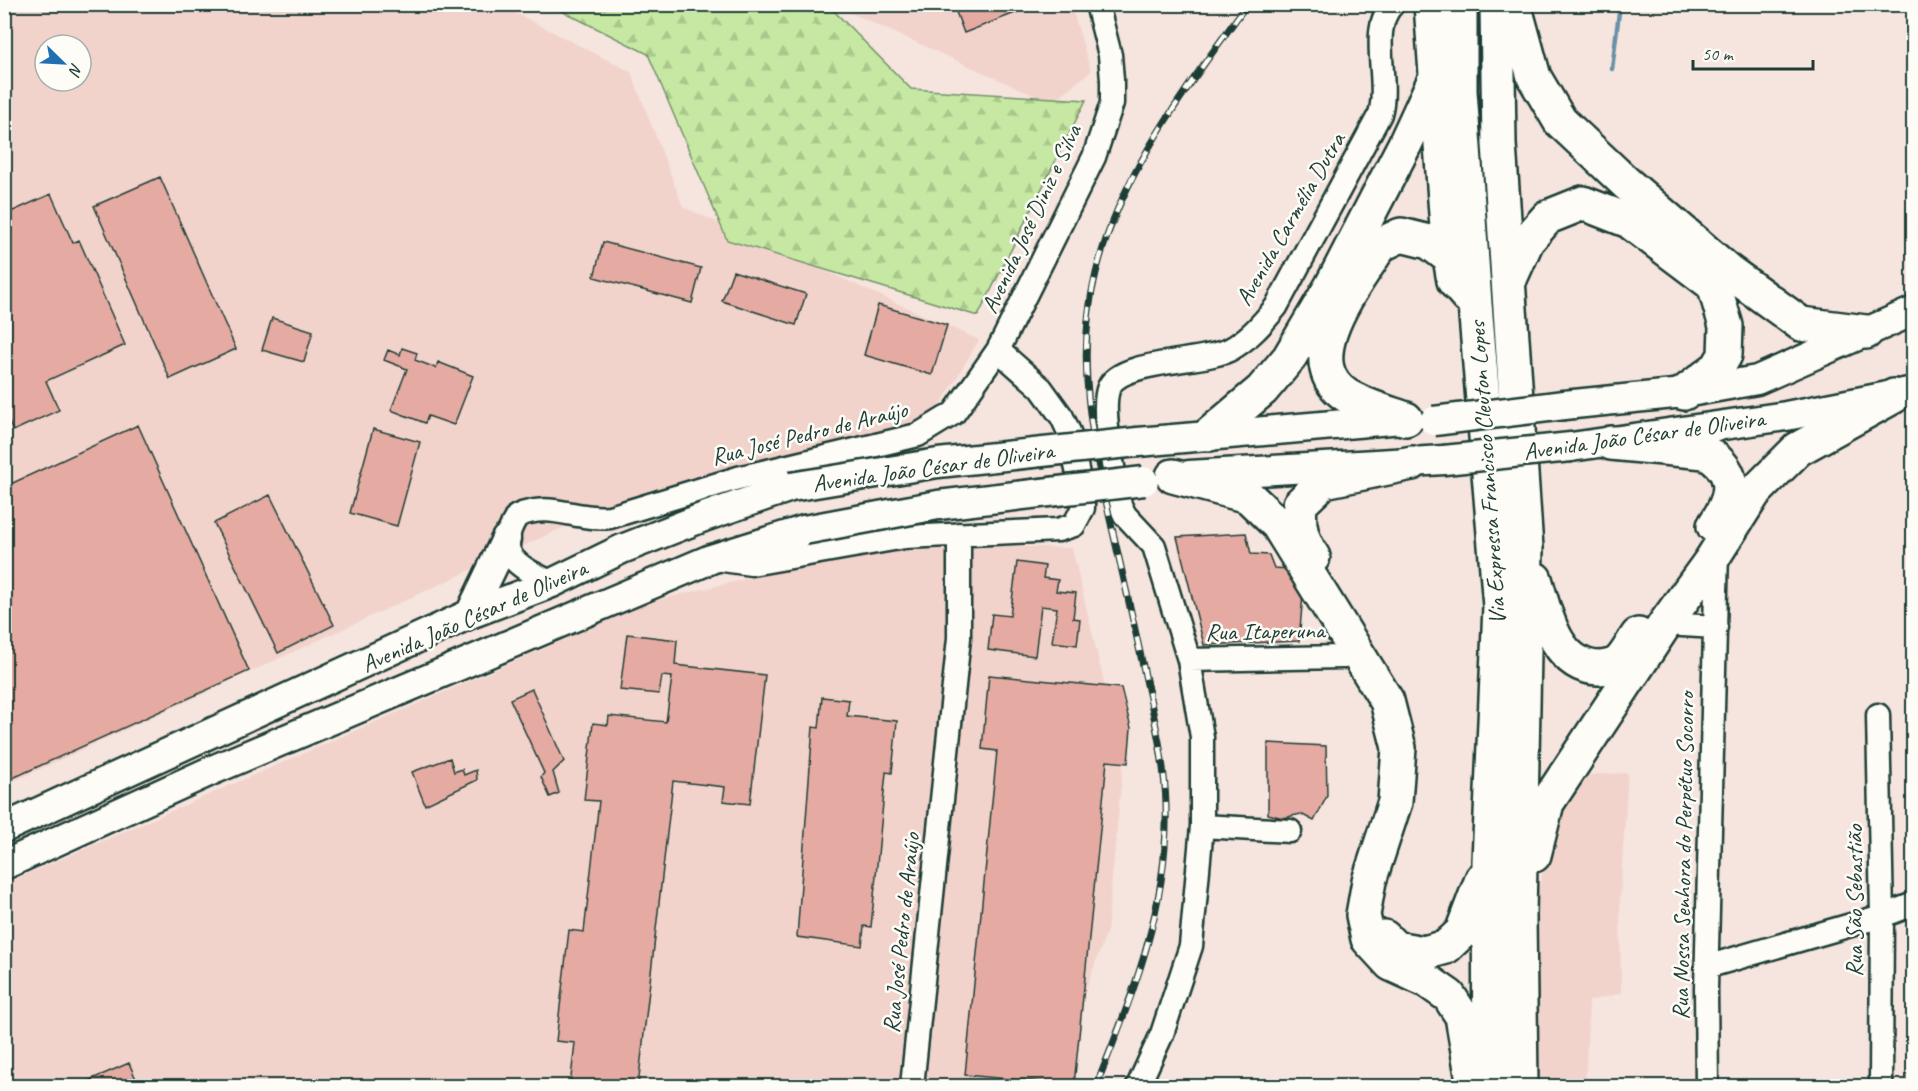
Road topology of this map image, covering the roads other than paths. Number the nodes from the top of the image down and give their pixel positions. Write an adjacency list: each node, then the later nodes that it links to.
1 (1097, 4): 13 (street, Avenida José Diniz e Silva)
2 (1393, 4): 31 (street, Avenida Carmélia Dutra)
3 (1431, 4): 7 (highway)
4 (1460, 4): 10 (highway, Via Expressa Francisco Cleuton Lopes)
5 (1497, 4): 9 (highway, Via Expressa Francisco Cleuton Lopes)
6 (1514, 4): 12 (highway)
7 (1435, 79): 8 (highway); 17 (highway)
8 (1450, 258): 10 (highway); 16 (highway)
9 (1508, 283): 14 (highway); 23 (highway, Via Expressa Francisco Cleuton Lopes)
10 (1475, 304): 36 (highway, Via Expressa Francisco Cleuton Lopes)
11 (1914, 311): 12 (main road, Avenida João César de Oliveira)
12 (1866, 332): 14 (main road, Avenida João César de Oliveira)
13 (998, 350): 21 (street); 22 (street, Rua José Pedro de Araújo)
14 (1684, 393): 16 (main road, Avenida João César de Oliveira, bridge)
15 (1904, 394): 18 (main road, Avenida João César de Oliveira); 24 (highway)
16 (1420, 420): 17 (main road, Avenida João César de Oliveira)
17 (1210, 434): 26 (main road, Avenida João César de Oliveira, bridge)
18 (1611, 443): 19 (main road, Avenida João César de Oliveira, bridge); 23 (highway)
19 (1412, 463): 20 (main road, Avenida João César de Oliveira); 36 (highway)
20 (1159, 478): 25 (main road, Avenida João César de Oliveira, bridge); 44 (highway)
21 (959, 534): 25 (street); 42 (street, Rua José Pedro de Araújo)
22 (506, 539): 26 (street); 27 (main road)
23 (1526, 548): 39 (highway, Via Expressa Francisco Cleuton Lopes)
24 (1717, 550): 28 (highway); 29 (street, Rua Nossa Senhora do Perpétuo Socorro)
25 (711, 559): 37 (main road, Avenida João César de Oliveira)
26 (552, 583): 27 (main road, Avenida João César de Oliveira)
27 (470, 614): 34 (main road, Avenida João César de Oliveira)
28 (1665, 624): 29 (street); 39 (highway)
29 (1716, 627): 41 (street, Rua Nossa Senhora do Perpétuo Socorro)
30 (1343, 657): 31 (street, Rua Itaperuna)
31 (1189, 660): 33 (street, Avenida Carmélia Dutra)
32 (1878, 715): 40 (street, Rua São Sebastião)
33 (1202, 826): 35 (street); 43 (street, Avenida Carmélia Dutra)
34 (4, 828)
35 (1290, 831)
36 (1489, 861): 45 (highway, Via Expressa Francisco Cleuton Lopes)
37 (4, 865)
38 (1914, 904): 40 (street)
39 (1519, 916): 46 (highway, Via Expressa Francisco Cleuton Lopes)
40 (1882, 916): 41 (street); 48 (street, Rua São Sebastião)
41 (1706, 967): 47 (street, Rua Nossa Senhora do Perpétuo Socorro)
42 (912, 1086)
43 (1138, 1086)
44 (1474, 1086)
45 (1490, 1086)
46 (1521, 1086)
47 (1707, 1086)
48 (1881, 1086)

